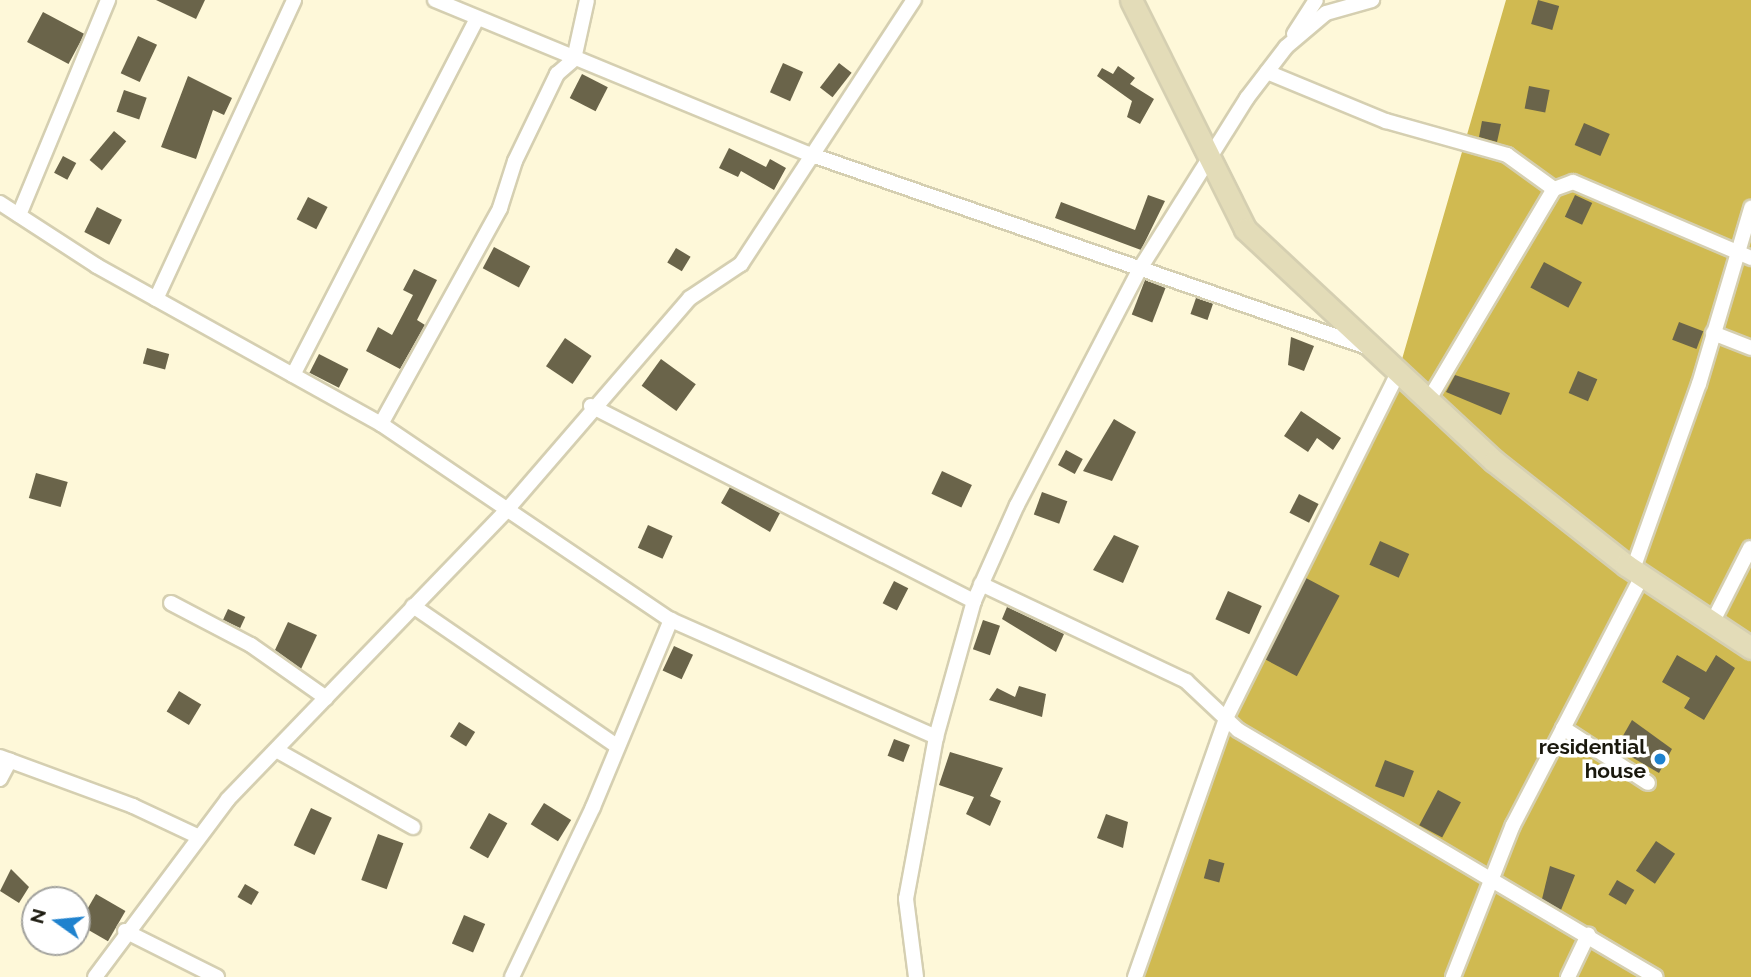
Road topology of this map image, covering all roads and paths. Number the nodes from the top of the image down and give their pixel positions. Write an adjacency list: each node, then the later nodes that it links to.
1 (108, 0): 19 (street)
2 (294, 0): 23 (street)
3 (435, 0): 9 (street)
4 (587, 0): 12 (street)
5 (914, 0): 14 (street)
6 (1131, 0): 15 (street)
7 (1316, 0): 11 (street)
8 (1372, 0): 11 (street)
9 (464, 6): 10 (street)
10 (476, 21): 12 (street); 28 (street)
11 (1286, 47): 13 (street)
12 (575, 59): 14 (street); 31 (street)
13 (1267, 72): 15 (street); 16 (street)
14 (809, 154): 22 (street); 30 (street)
15 (1208, 155): 22 (street); 25 (street)
16 (1554, 189): 20 (street); 29 (street)
17 (0, 202): 19 (street)
18 (1751, 208): 20 (street)
19 (19, 215): 23 (street)
20 (1735, 251): 21 (street); 24 (street)
21 (1751, 258)
22 (1142, 267): 25 (street); 35 (street)
23 (156, 299): 28 (street)
24 (1713, 332): 26 (street); 34 (street)
25 (1371, 348): 27 (street)
26 (1751, 348)
27 (1398, 373): 29 (street); 43 (street)
28 (293, 375): 31 (street)
29 (1428, 401): 34 (street)
30 (591, 406): 32 (street); 36 (street)
31 (381, 424): 32 (street)
32 (506, 511): 38 (street); 39 (street)
33 (1751, 548): 40 (street)
34 (1638, 573): 40 (street); 44 (street)
35 (981, 584): 36 (street); 43 (street)
36 (974, 601): 45 (street)
37 (171, 603): 42 (street)
38 (413, 606): 42 (street); 46 (street)
39 (671, 620): 45 (street); 46 (street)
40 (1712, 623): 41 (street)
41 (1751, 648)
42 (326, 698): 47 (street)
43 (1227, 716): 53 (street); 60 (street)
44 (1563, 728): 50 (street); 53 (street)
45 (936, 737): 59 (street)
46 (615, 745): 58 (street)
47 (278, 751): 51 (street); 52 (street)
48 (5, 758): 49 (street); 52 (street)
49 (0, 779)
50 (1648, 783)
51 (413, 827)
52 (197, 836): 54 (street)
53 (1486, 881): 55 (street); 61 (street)
54 (125, 931): 56 (street); 57 (street)
55 (1588, 935): 62 (street); 63 (street)
56 (95, 977)
57 (217, 977)
58 (512, 977)
59 (916, 977)
60 (1135, 977)
61 (1453, 977)
62 (1568, 977)
63 (1655, 977)

